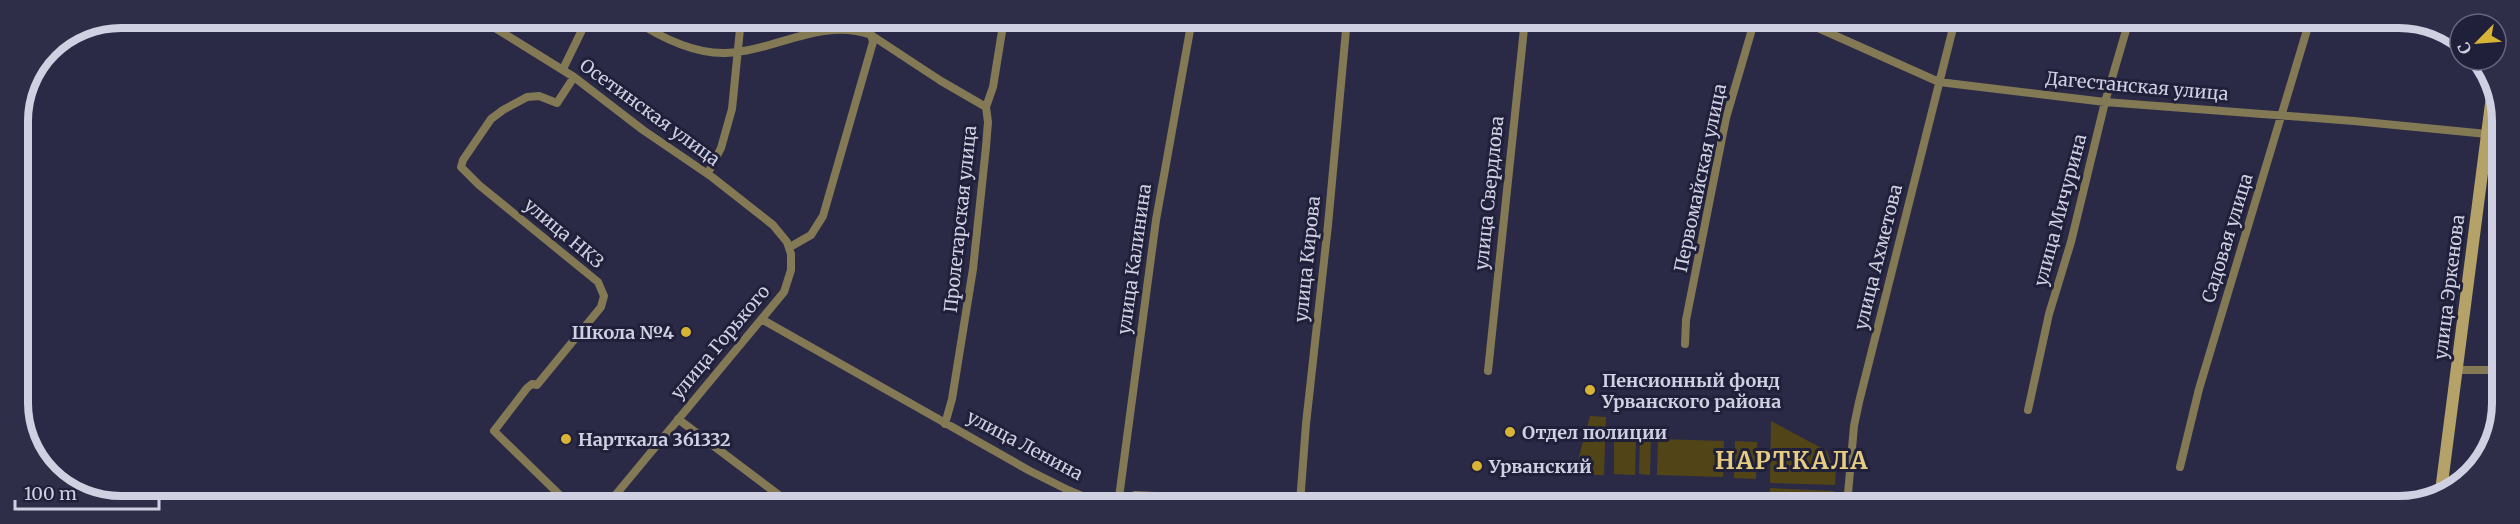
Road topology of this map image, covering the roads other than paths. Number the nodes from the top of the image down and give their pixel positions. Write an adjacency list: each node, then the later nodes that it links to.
1 (497, 29): 17 (street, Осетинская улица)
2 (583, 29): 17 (street)
3 (648, 29): 16 (street)
4 (740, 29): 16 (street)
5 (870, 29): 15 (street)
6 (1002, 29): 21 (street, Пролетарская улица)
7 (1190, 29): 43 (street, улица Калинина)
8 (1346, 29): 37 (street, улица Кирова)
9 (1524, 29): 31 (street, улица Свердлова)
10 (1752, 29): 28 (street, Первомайская улица)
11 (1820, 29): 19 (street, Дагестанская улица)
12 (1953, 29): 19 (street, улица Ахметова)
13 (2126, 29): 20 (street, улица Мичурина)
14 (2307, 29): 23 (street, Садовая улица)
15 (871, 35): 16 (street); 21 (street); 26 (street)
16 (737, 51): 25 (street)
17 (563, 69): 18 (street, Осетинская улица)
18 (574, 78): 25 (street, Осетинская улица); 39 (street, улица НКЗ)
19 (1939, 82): 20 (street, Дагестанская улица); 38 (street, улица Ахметова)
20 (2105, 102): 23 (street, Дагестанская улица); 32 (street, улица Мичурина)
21 (986, 107): 34 (street, Пролетарская улица)
22 (2491, 114): 24 (street, улица Эркенова)
23 (2280, 115): 24 (street, Дагестанская улица); 35 (street, Садовая улица)
24 (2487, 134): 29 (street, улица Эркенова)
25 (708, 174): 26 (street, Осетинская улица)
26 (790, 247): 27 (street, улица Горького)
27 (763, 320): 33 (street, улица Горького); 34 (street, улица Ленина)
28 (1685, 345)
29 (2457, 370): 30 (street); 36 (street, улица Эркенова)
30 (2492, 370)
31 (1488, 371)
32 (2028, 411)
33 (678, 419): 40 (street, улица Горького); 41 (street)
34 (945, 424): 42 (street, улица Ленина)
35 (2180, 467)
36 (2443, 484)
37 (1301, 495)
38 (1848, 495)
39 (561, 496)
40 (615, 496)
41 (780, 496)
42 (1081, 496)
43 (1119, 496)

